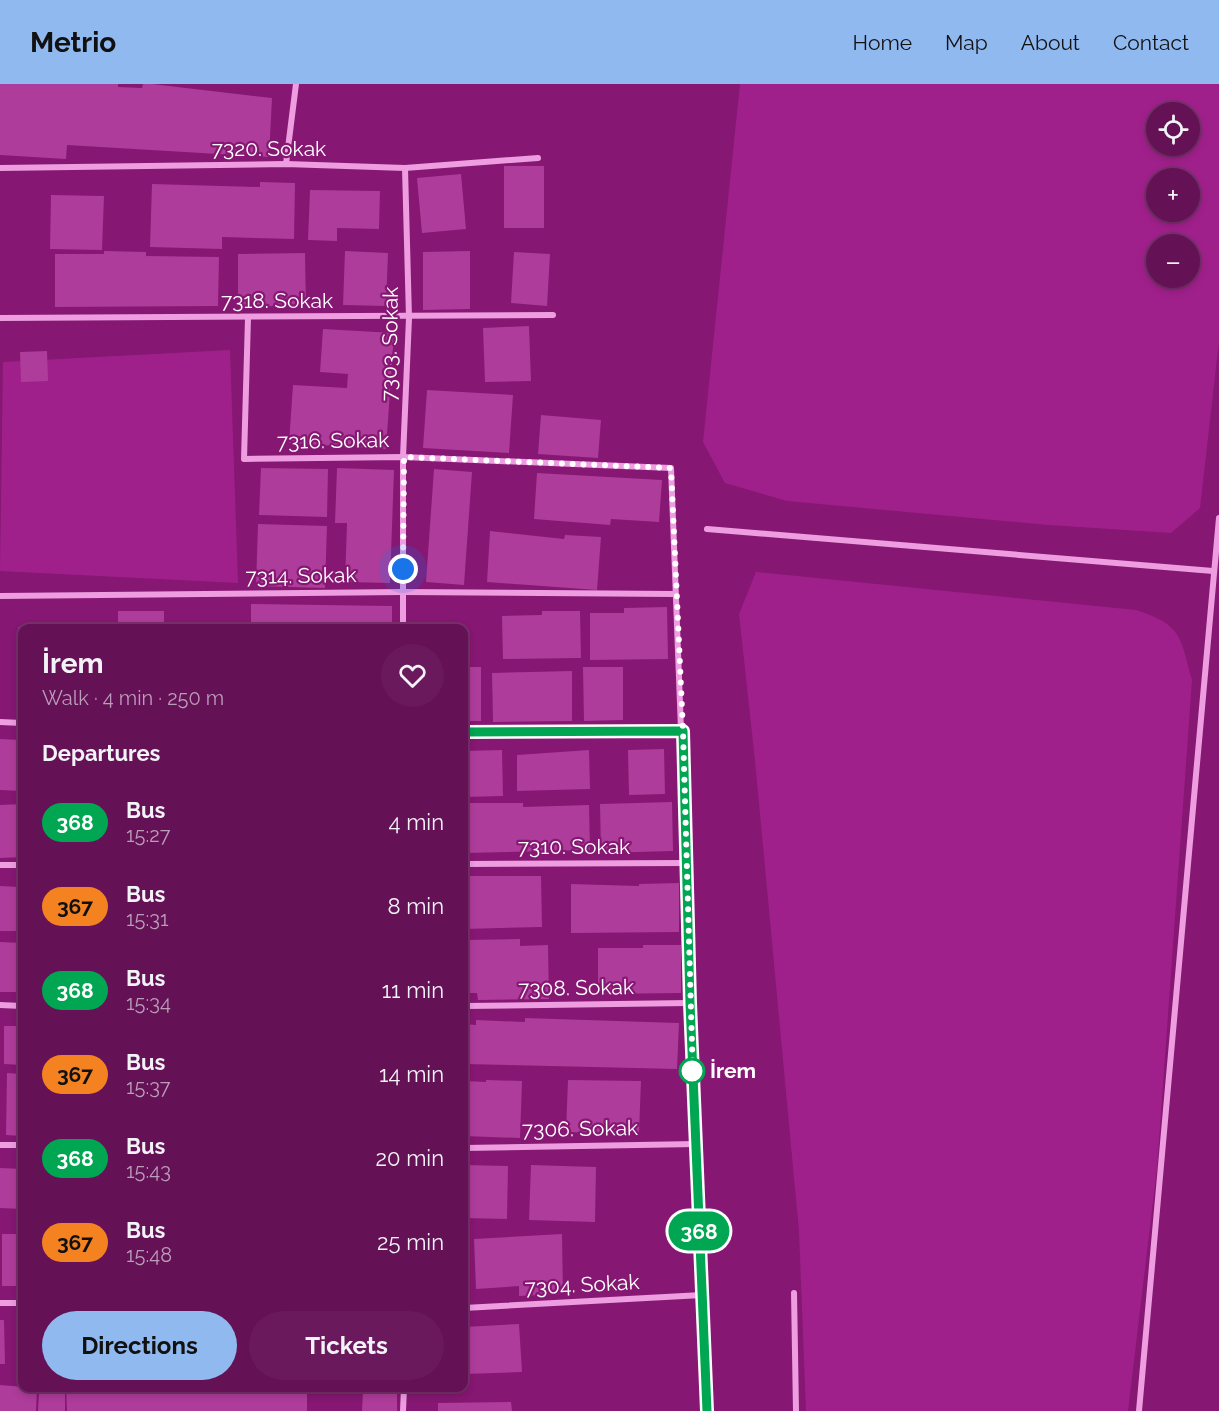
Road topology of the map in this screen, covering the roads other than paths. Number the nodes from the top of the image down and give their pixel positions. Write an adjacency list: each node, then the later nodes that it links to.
1 (296, 84): 3 (street)
2 (538, 158): 5 (street, 7320. Sokak)
3 (286, 164): 4 (street, 7320. Sokak); 5 (street, 7320. Sokak)
4 (0, 168)
5 (405, 168): 9 (street, 7303. Sokak)
6 (553, 315): 9 (street, 7318. Sokak)
7 (0, 318): 8 (street, 7318. Sokak)
8 (248, 318): 9 (street, 7318. Sokak); 10 (street, 7316. Sokak)
9 (409, 318): 10 (street, 7303. Sokak)
10 (404, 457): 14 (street, 7303. Sokak); 15 (street, 7316. Sokak)
11 (1219, 518): 13 (street)
12 (706, 529): 13 (street)
13 (1214, 571): 43 (street)
14 (403, 592): 15 (street, 7314. Sokak); 16 (street, 7314. Sokak); 17 (street, 7303. Sokak)
15 (675, 594): 20 (street)
16 (0, 596)
17 (403, 624)
18 (0, 722): 19 (street)
19 (18, 723)
20 (683, 731): 21 (street); 22 (street)
21 (468, 732)
22 (685, 863): 23 (street, 7310. Sokak); 26 (street)
23 (468, 864)
24 (0, 865): 25 (street)
25 (18, 865)
26 (690, 1003): 29 (street, 7308. Sokak); 30 (street)
27 (0, 1005): 28 (street)
28 (18, 1006)
29 (468, 1006)
30 (696, 1144): 33 (street, 7306. Sokak); 35 (street)
31 (0, 1145): 32 (street)
32 (18, 1145)
33 (468, 1148)
34 (794, 1293): 42 (street)
35 (702, 1295): 38 (street, 7304. Sokak); 41 (street)
36 (0, 1303): 37 (street)
37 (18, 1303)
38 (468, 1308)
39 (404, 1392): 40 (street)
40 (403, 1411)
41 (707, 1411)
42 (796, 1411)
43 (1139, 1411)

